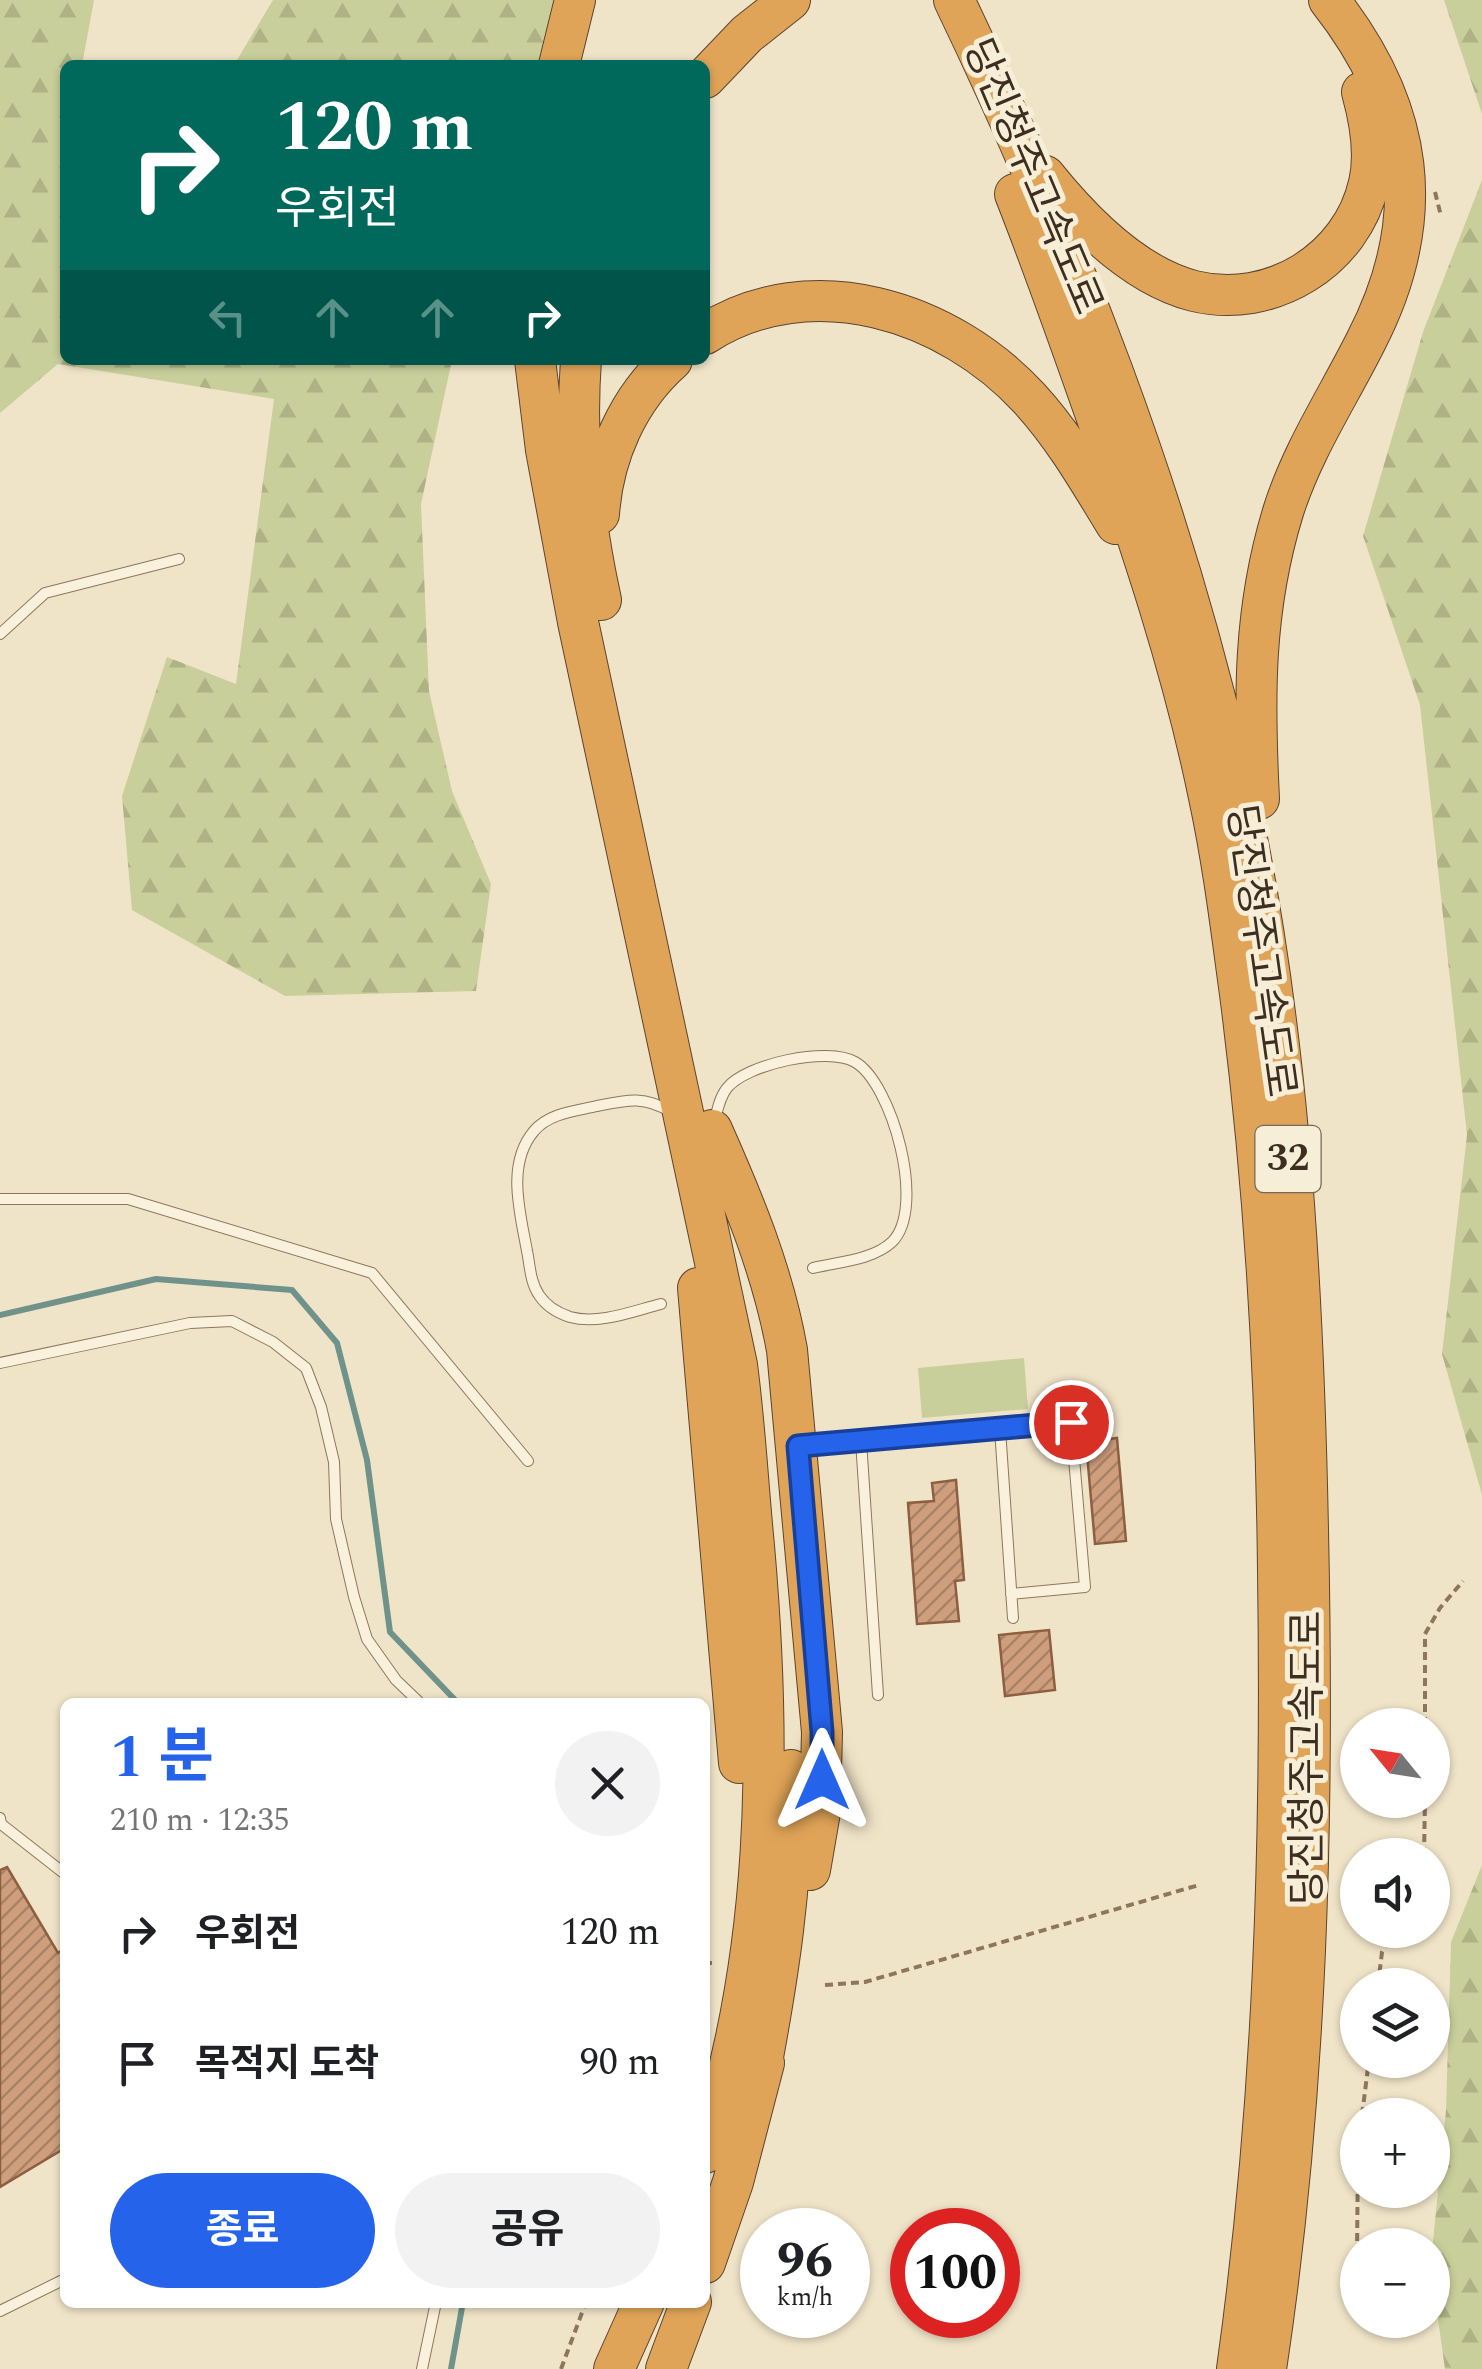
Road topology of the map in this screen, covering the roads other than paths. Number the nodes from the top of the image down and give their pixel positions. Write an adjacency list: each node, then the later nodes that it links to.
1 (575, 0): 8 (highway)
2 (761, 0): 9 (highway)
3 (790, 0): 10 (highway)
4 (925, 0): 20 (highway, 당진청주고속도로 / 32)
5 (954, 0): 11 (highway, 당진청주고속도로 / 32)
6 (1305, 0): 11 (highway)
7 (1329, 0): 22 (highway)
8 (560, 60)
9 (697, 60)
10 (710, 73)
11 (1019, 138): 22 (highway, 당진청주고속도로 / 32)
12 (710, 331): 20 (highway)
13 (537, 365): 17 (highway)
14 (560, 365): 17 (highway)
15 (581, 365): 19 (highway)
16 (668, 365): 19 (highway)
17 (558, 512): 23 (highway)
18 (179, 558): 21 (lane)
19 (598, 588): 23 (highway)
20 (1156, 596): 55 (highway, 당진청주고속도로 / 32)
21 (0, 634)
22 (1269, 982): 56 (highway, 당진청주고속도로 / 32)
23 (698, 1127): 25 (lane); 26 (lane); 30 (highway); 38 (highway); 39 (highway)
24 (0, 1200): 31 (lane)
25 (813, 1268)
26 (661, 1304)
27 (0, 1363): 35 (lane)
28 (1000, 1429): 29 (lane); 32 (lane); 32 (lane)
29 (861, 1441): 30 (lane); 34 (lane)
30 (798, 1446): 38 (highway)
31 (528, 1461)
32 (1011, 1594): 33 (lane)
33 (1013, 1618)
34 (878, 1696)
35 (415, 1698)
36 (0, 1818): 37 (lane)
37 (60, 1870)
38 (757, 2089): 40 (highway)
39 (710, 2136)
40 (723, 2214): 41 (highway); 42 (highway)
41 (710, 2249)
42 (710, 2272)
43 (60, 2281): 49 (lane)
44 (435, 2308): 50 (lane)
45 (641, 2308): 51 (highway)
46 (654, 2308): 52 (highway)
47 (689, 2308): 53 (highway)
48 (702, 2308): 54 (highway)
49 (0, 2311)
50 (422, 2369)
51 (614, 2369)
52 (634, 2369)
53 (666, 2369)
54 (688, 2369)
55 (1237, 2369)
56 (1266, 2369)

